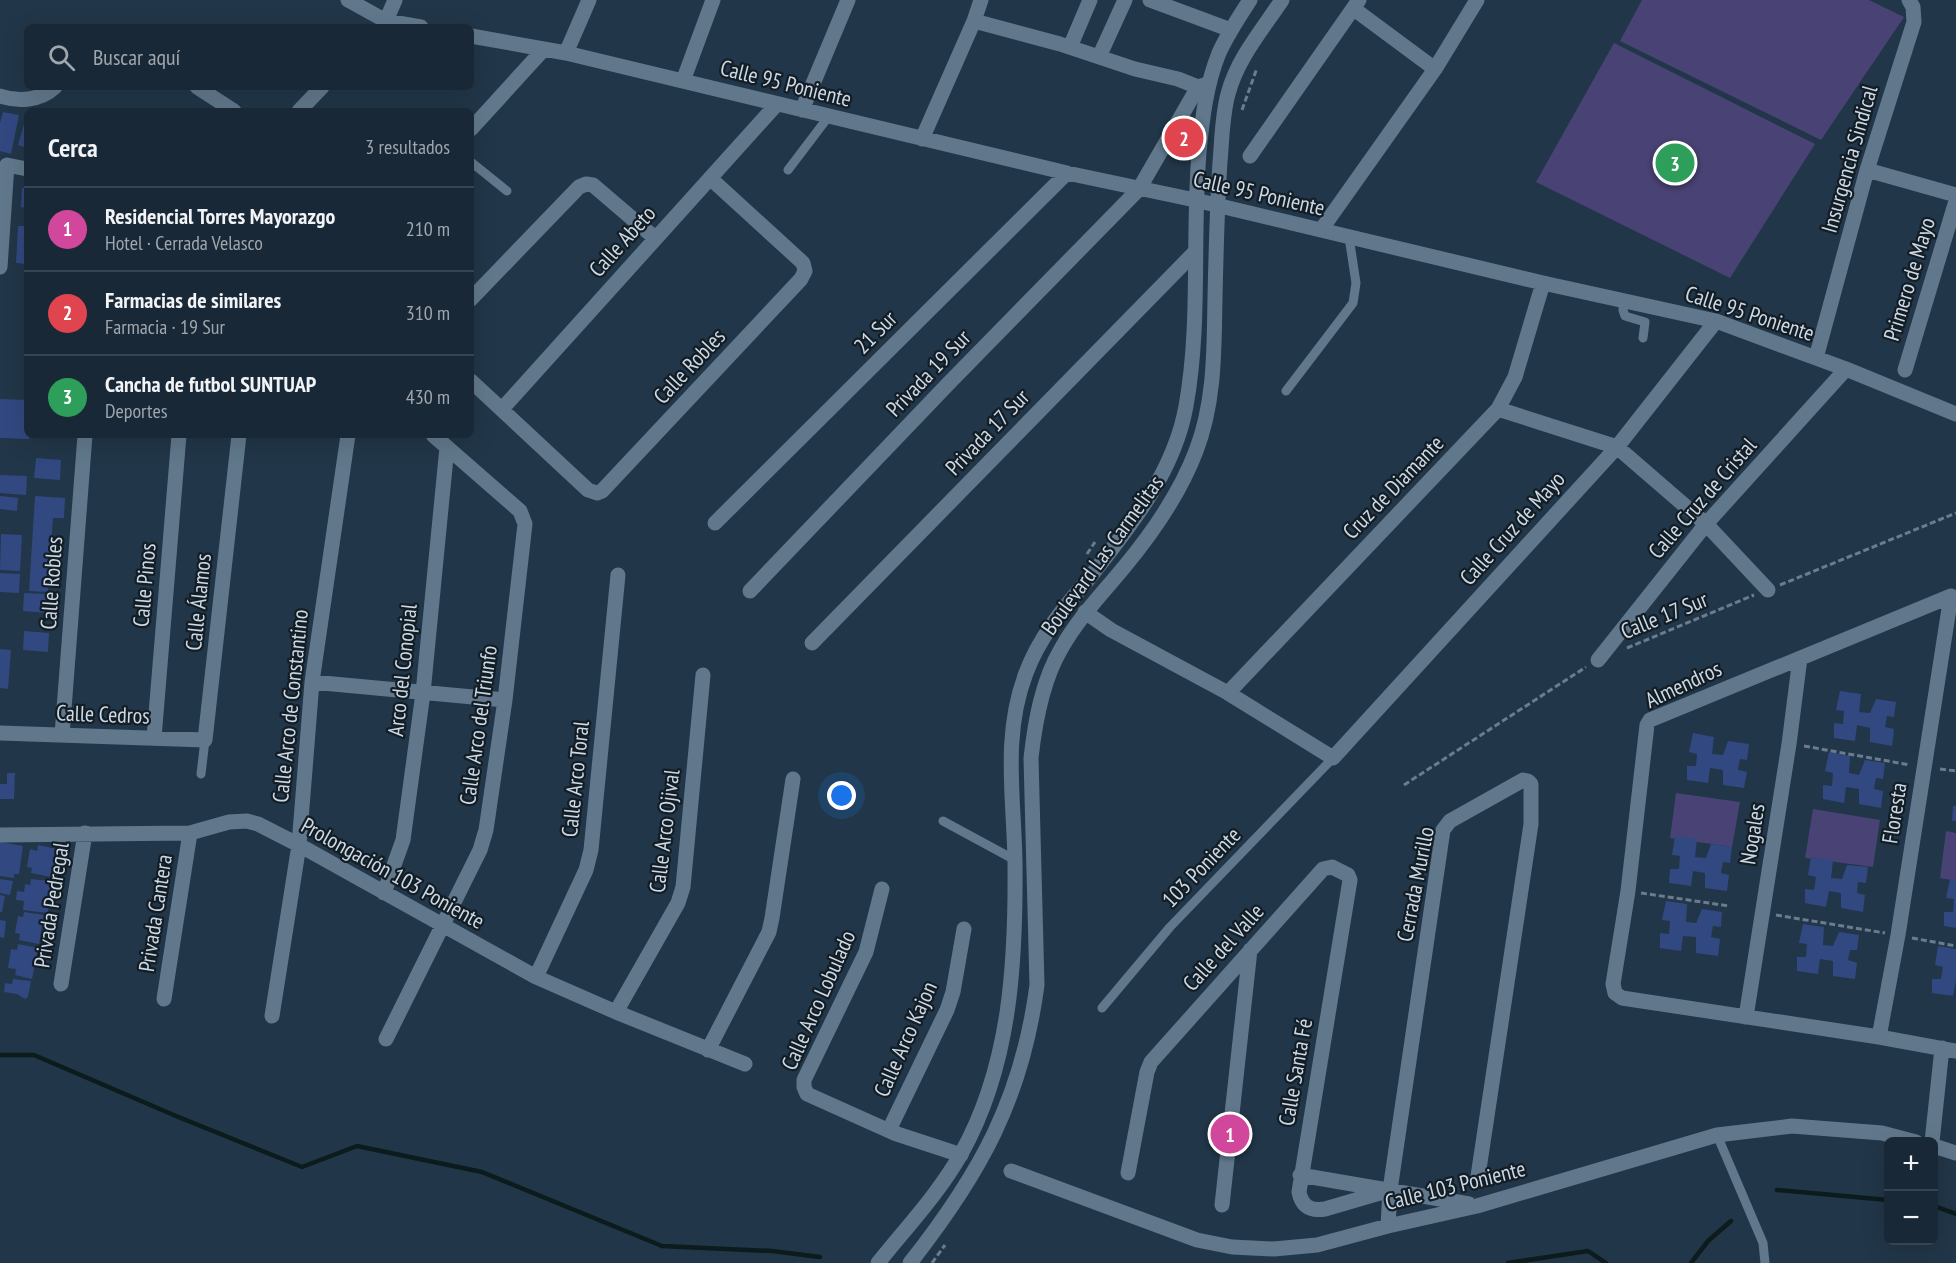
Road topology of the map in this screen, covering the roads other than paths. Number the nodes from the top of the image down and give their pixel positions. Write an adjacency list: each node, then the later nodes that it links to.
1 (348, 0): 16 (street)
2 (395, 0): 16 (street)
3 (589, 0): 21 (street)
4 (713, 0): 24 (street)
5 (848, 0): 33 (street)
6 (981, 0): 15 (street)
7 (1090, 0): 19 (street)
8 (1125, 0): 22 (street)
9 (1150, 0): 17 (street)
10 (1250, 0): 17 (street, Boulevard Las Carmelitas)
11 (1282, 0): 50 (street, Boulevard Las Carmelitas)
12 (1477, 0): 23 (street)
13 (1910, 0): 42 (street, Insurgencia Sindical)
14 (1357, 4): 23 (street); 37 (street)
15 (974, 21): 19 (street); 36 (street)
16 (383, 24)
17 (1231, 30): 25 (street, Boulevard Las Carmelitas)
18 (474, 37): 20 (street, Calle 95 Poniente)
19 (1070, 46): 22 (street)
20 (544, 49): 21 (street, Calle 95 Poniente); 35 (street)
21 (566, 53): 24 (street, Calle 95 Poniente)
22 (1099, 57): 25 (street)
23 (1435, 69): 51 (street)
24 (683, 81): 30 (street, Calle 95 Poniente)
25 (1203, 86): 45 (street, Privada 19 Sur); 48 (street, Boulevard Las Carmelitas)
26 (50, 90): 29 (street)
27 (202, 90): 31 (street)
28 (319, 90): 32 (street)
29 (0, 96)
30 (777, 104): 33 (street, Calle 95 Poniente); 44 (street, Calle Abeto)
31 (229, 108)
32 (301, 108)
33 (802, 110): 34 (street, Calle 95 Poniente)
34 (829, 117): 36 (street, Calle 95 Poniente); 41 (lane)
35 (474, 126)
36 (922, 139): 43 (street, Calle 95 Poniente)
37 (1250, 156)
38 (4, 164): 40 (street); 55 (street)
39 (474, 164): 46 (lane)
40 (24, 168)
41 (788, 170)
42 (1867, 170): 47 (street); 61 (street, Insurgencia Sindical)
43 (1067, 173): 45 (street, Calle 95 Poniente); 76 (street, 21 Sur)
44 (710, 178): 53 (street, Calle Abeto); 66 (street, Calle Robles)
45 (1139, 189): 48 (street, Calle 95 Poniente); 80 (street, Privada 19 Sur)
46 (507, 191)
47 (1956, 195)
48 (1195, 200): 50 (street, Calle 95 Poniente); 54 (street, Boulevard Las Carmelitas)
49 (1956, 201): 63 (street, Primero de Mayo)
50 (1217, 205): 51 (street, Calle 95 Poniente); 82 (street, Boulevard Las Carmelitas)
51 (1321, 230): 52 (street, Calle 95 Poniente)
52 (1349, 237): 56 (street, Calle 95 Poniente); 65 (lane)
53 (656, 238): 57 (street); 66 (street, Calle Abeto)
54 (1195, 252): 83 (street, Privada 17 Sur); 84 (street, Boulevard Las Carmelitas)
55 (0, 267)
56 (1543, 283): 58 (street, Calle 95 Poniente); 67 (street, Cruz de Diamante)
57 (474, 296)
58 (1624, 301): 59 (street, Calle 95 Poniente); 60 (lane)
59 (1716, 321): 61 (street, Calle 95 Poniente); 75 (street, Calle Cruz de Mayo)
60 (1643, 338)
61 (1816, 358): 62 (street, Calle 95 Poniente)
62 (1846, 369): 68 (street, Calle 95 Poniente); 77 (street, Calle Cruz de Cristal)
63 (1905, 370)
64 (474, 384): 66 (street)
65 (1286, 391)
66 (502, 409)
67 (1498, 409): 75 (street); 91 (street, Cruz de Diamante)
68 (1956, 414)
69 (85, 438): 94 (street, Calle Robles)
70 (179, 438): 95 (street, Calle Pinos)
71 (238, 438): 96 (street, Calle Álamos)
72 (348, 438): 89 (street, Calle Arco de Constantino)
73 (436, 438): 74 (street, Calle Arco del Triunfo)
74 (447, 447): 90 (street, Arco del Conopial); 92 (street, Calle Arco del Triunfo)
75 (1617, 447): 77 (street); 97 (street, Calle Cruz de Mayo)
76 (715, 523)
77 (1706, 524): 79 (street); 87 (street, Calle Cruz de Cristal)
78 (618, 575): 112 (street, Calle Arco Toral)
79 (1768, 590)
80 (750, 591)
81 (1954, 595): 86 (street, Almendros); 119 (street, Floresta)
82 (1085, 612): 85 (street, Boulevard Las Carmelitas); 91 (street)
83 (812, 643)
84 (1041, 643): 85 (street); 105 (street, Boulevard Las Carmelitas)
85 (1060, 650): 140 (street, Boulevard Las Carmelitas)
86 (1800, 658): 118 (street, Nogales); 118 (street, Almendros)
87 (1598, 660)
88 (703, 675): 116 (street, Calle Arco Ojival)
89 (312, 682): 90 (street); 104 (street, Calle Arco de Constantino)
90 (423, 693): 92 (street); 108 (street, Arco del Conopial)
91 (1228, 693): 97 (street)
92 (505, 700): 109 (street, Calle Arco del Triunfo)
93 (0, 733): 94 (street, Calle Cedros)
94 (62, 735): 95 (street, Calle Cedros)
95 (154, 738): 96 (street, Calle Cedros)
96 (205, 740): 98 (lane, Calle Álamos)
97 (1333, 758): 115 (lane, 103 Poniente)
98 (201, 774)
99 (793, 779): 121 (street)
100 (943, 821): 105 (lane)
101 (85, 833): 102 (street, Prolongación 103 Poniente); 103 (street, Prolongación 103 Poniente); 113 (street, Privada Pedregal)
102 (190, 833): 104 (street, Prolongación 103 Poniente); 114 (street, Privada Cantera)
103 (0, 834)
104 (299, 845): 108 (street, Prolongación 103 Poniente); 117 (street, Calle Arco de Constantino)
105 (1015, 860): 130 (street, Boulevard Las Carmelitas)
106 (1332, 867): 111 (street, Calle del Valle); 133 (street, Calle Santa Fé)
107 (882, 889): 124 (street, Calle Arco Lobulado)
108 (384, 893): 109 (street, Prolongación 103 Poniente)
109 (441, 926): 112 (street, Prolongación 103 Poniente); 120 (street, Calle Arco del Triunfo)
110 (964, 929): 124 (street, Calle Arco Kajon)
111 (1250, 950): 132 (street, Calle del Valle); 136 (street)
112 (536, 977): 116 (street, Prolongación 103 Poniente)
113 (61, 984)
114 (164, 999)
115 (1102, 1008)
116 (616, 1012): 121 (street, Prolongación 103 Poniente)
117 (272, 1016)
118 (1746, 1017): 119 (street)
119 (1879, 1037): 122 (street)
120 (386, 1039)
121 (708, 1050): 123 (street, Prolongación 103 Poniente)
122 (1949, 1050): 127 (street)
123 (745, 1064)
124 (889, 1130): 130 (street)
125 (1717, 1135): 126 (street, Calle 103 Poniente); 137 (street, Calle 103 Poniente); 141 (lane)
126 (1897, 1137)
127 (1933, 1137)
128 (1938, 1147): 129 (street)
129 (1956, 1153)
130 (961, 1155): 139 (street, Boulevard Las Carmelitas)
131 (1011, 1171): 138 (street, Calle 103 Poniente)
132 (1128, 1173)
133 (1300, 1175): 135 (street); 135 (street, Calle Santa Fé)
134 (1478, 1176): 135 (street, Cerrada Murillo)
135 (1390, 1190): 137 (street); 138 (street, Cerrada Murillo)
136 (1222, 1205)
137 (1477, 1206): 138 (street, Calle 103 Poniente)
138 (1388, 1226)
139 (878, 1263)
140 (910, 1263)
141 (1765, 1263)

